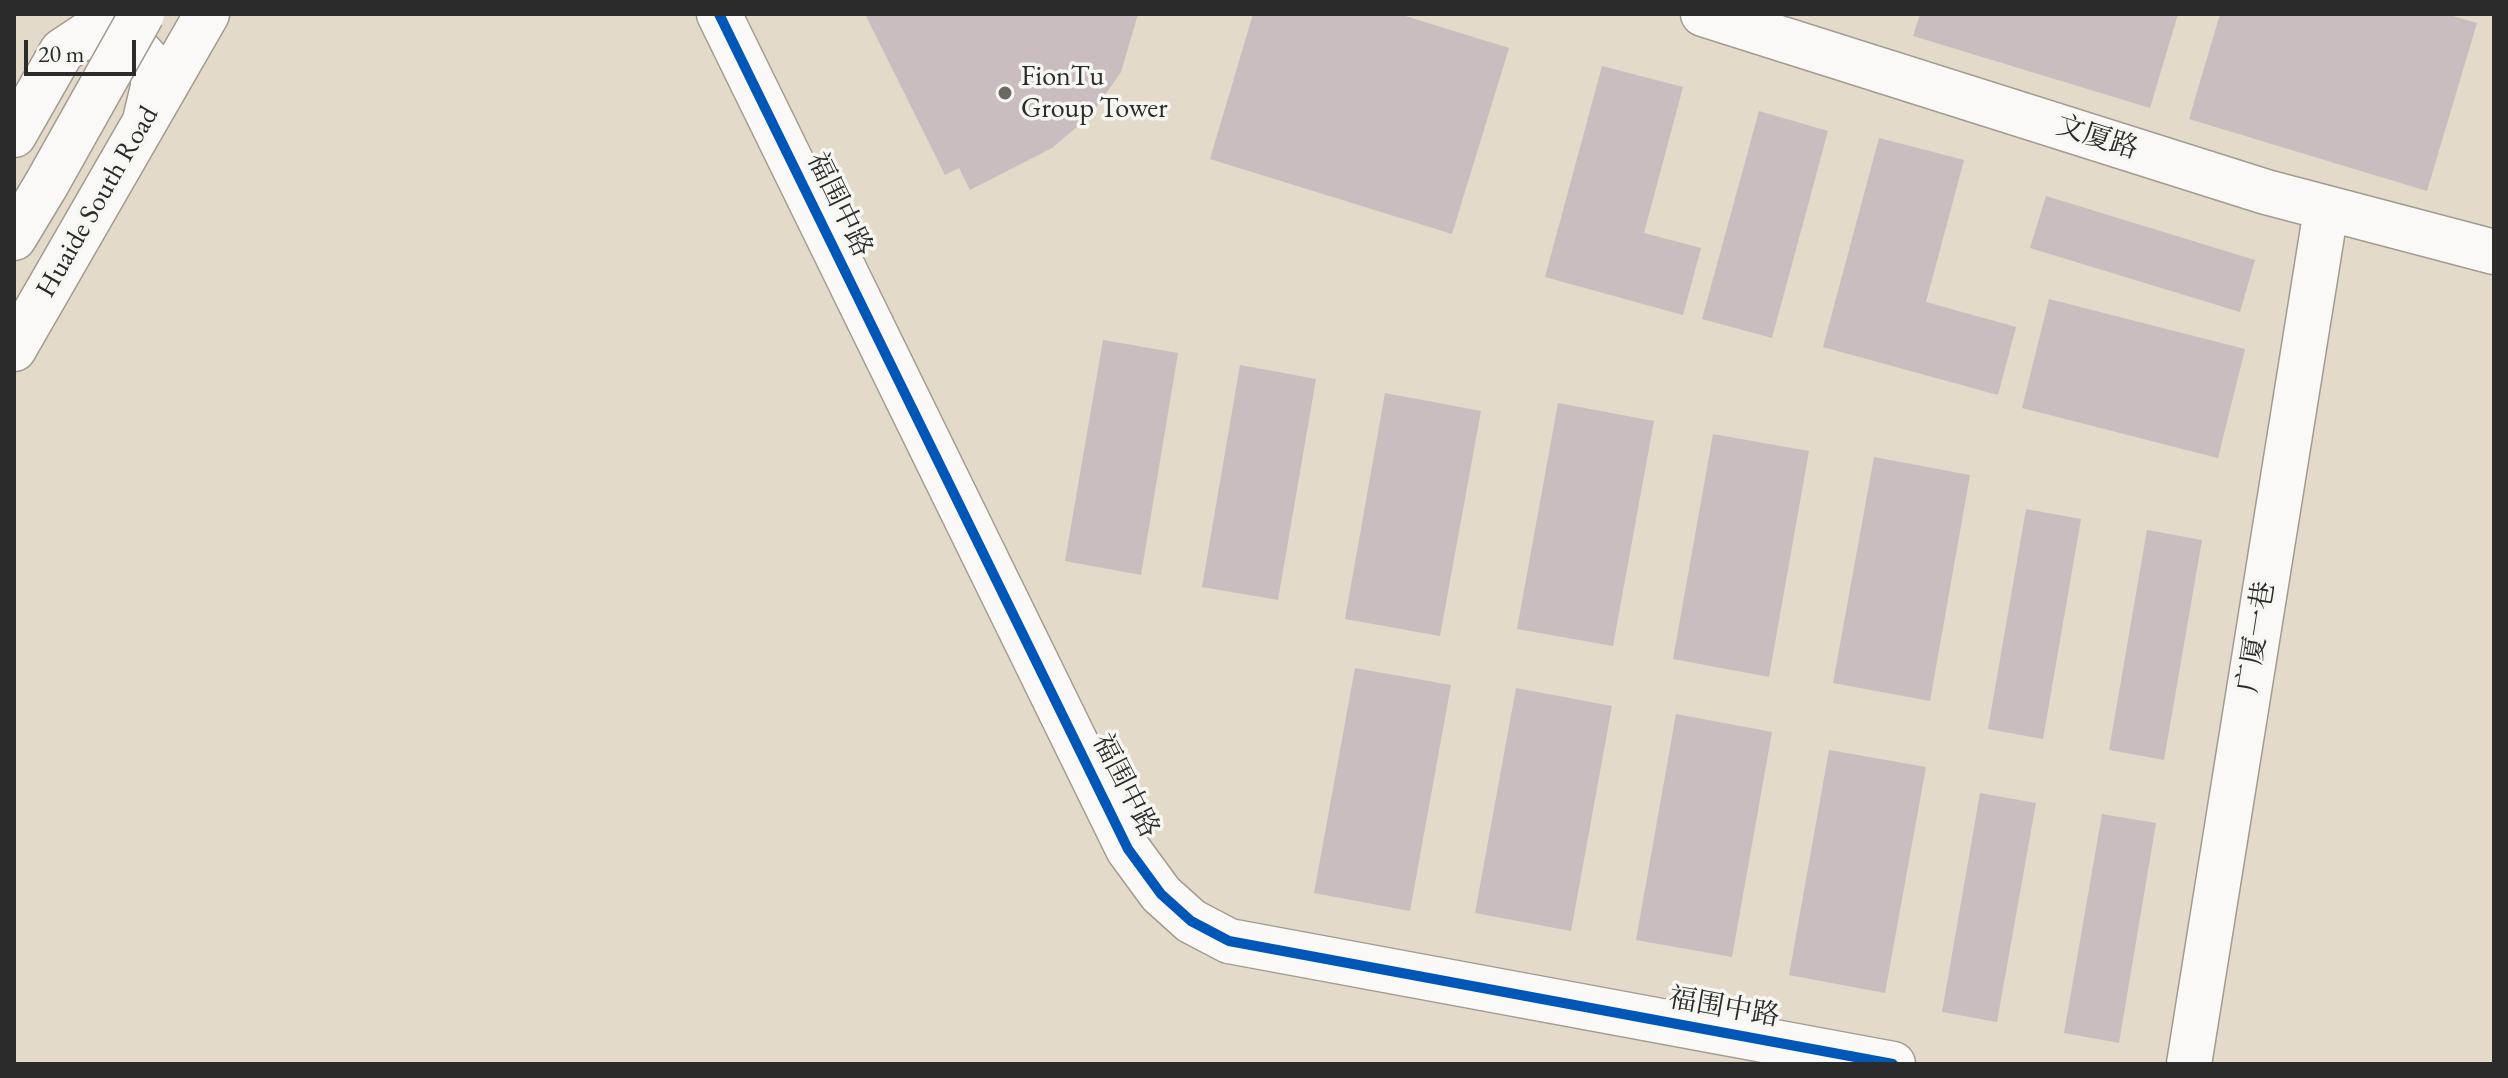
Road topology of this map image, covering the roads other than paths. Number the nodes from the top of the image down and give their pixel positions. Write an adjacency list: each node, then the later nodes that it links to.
1 (142, 14): 8 (street, Huaide South Road, bridge)
2 (207, 14): 5 (street, Huaide South Road)
3 (719, 14): 11 (street, 福围中路)
4 (1703, 14): 7 (street, 文厦路)
5 (143, 126): 6 (street); 10 (street, Huaide South Road)
6 (14, 135)
7 (2326, 210): 9 (street, 文厦路); 12 (street, 广厦一巷)
8 (14, 238)
9 (2494, 252)
10 (14, 349)
11 (1893, 1064)
12 (2189, 1064)

